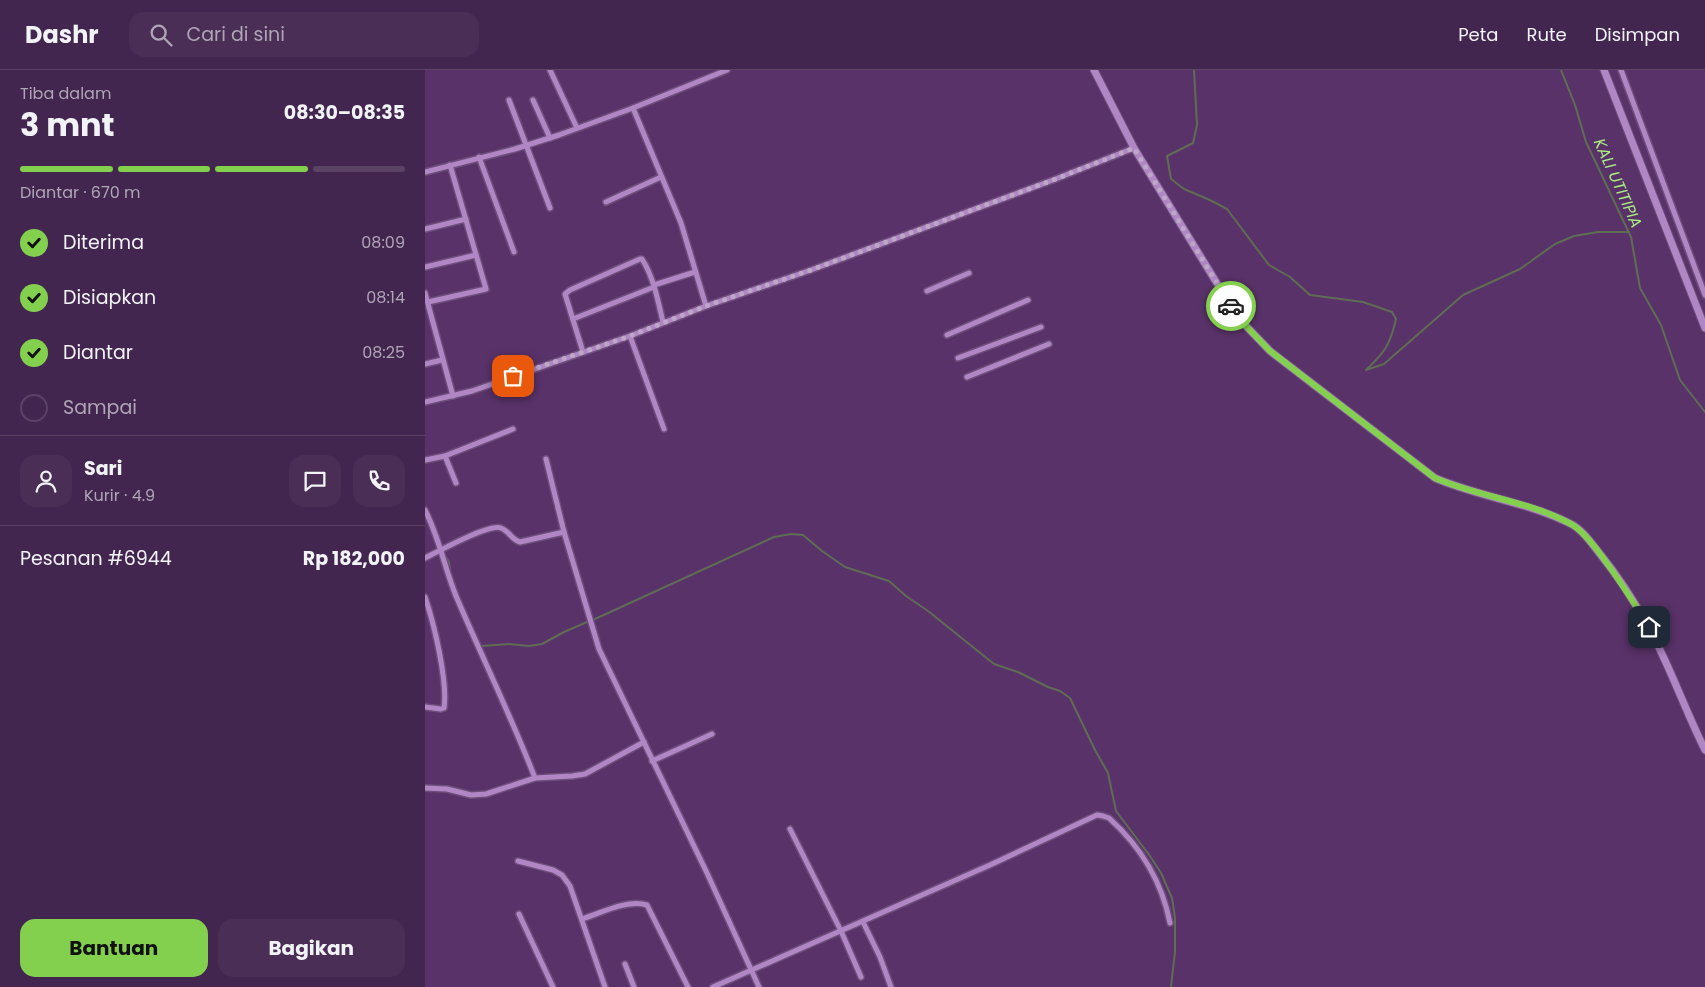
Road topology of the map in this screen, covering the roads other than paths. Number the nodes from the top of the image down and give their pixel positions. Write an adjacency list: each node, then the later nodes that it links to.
1 (550, 70): 9 (street)
2 (727, 70): 8 (street)
3 (1094, 70): 12 (street)
4 (1605, 70): 37 (street)
5 (1621, 70): 29 (street)
6 (509, 100): 11 (street)
7 (533, 100): 10 (street)
8 (633, 108): 9 (street); 16 (street)
9 (577, 128): 10 (street)
10 (550, 138): 11 (street)
11 (526, 145): 13 (street); 18 (street)
12 (1134, 148): 32 (street); 62 (street)
13 (479, 158): 14 (street); 21 (street)
14 (450, 165): 15 (street); 19 (street)
15 (425, 172)
16 (661, 177): 17 (street); 24 (street)
17 (606, 202)
18 (550, 208)
19 (465, 219): 20 (street); 22 (street)
20 (425, 229)
21 (514, 252)
22 (476, 255): 23 (street); 31 (street)
23 (425, 267)
24 (695, 272): 26 (street); 32 (street)
25 (969, 273): 27 (street)
26 (654, 286): 34 (street); 34 (street); 35 (street)
27 (927, 291)
28 (425, 293): 31 (street)
29 (1705, 295)
30 (1028, 300): 38 (street)
31 (428, 302): 33 (street)
32 (706, 306): 35 (street)
33 (427, 309): 43 (street)
34 (573, 319): 41 (street)
35 (663, 322): 39 (street)
36 (1041, 327): 42 (street)
37 (1705, 328)
38 (947, 335)
39 (630, 336): 41 (street); 48 (street)
40 (1049, 344): 45 (street)
41 (583, 352): 46 (street)
42 (958, 358)
43 (442, 360): 44 (street); 46 (street)
44 (425, 364)
45 (967, 377)
46 (453, 396): 47 (street)
47 (425, 402)
48 (664, 428)
49 (513, 429): 50 (street)
50 (445, 456): 52 (street); 53 (street)
51 (546, 459): 55 (street)
52 (425, 460)
53 (456, 483)
54 (425, 510): 56 (street)
55 (564, 532): 56 (street); 61 (street)
56 (441, 549): 57 (street); 64 (street)
57 (425, 558)
58 (425, 598): 59 (street)
59 (425, 707)
60 (712, 734): 63 (street)
61 (644, 742): 63 (street); 64 (street)
62 (1705, 750)
63 (652, 761): 74 (street)
64 (535, 778): 65 (street)
65 (425, 788)
66 (790, 829): 72 (street)
67 (518, 861): 69 (street)
68 (519, 914): 76 (street)
69 (582, 919): 77 (street); 79 (street)
70 (863, 922): 71 (street); 72 (street); 82 (street)
71 (1170, 923)
72 (841, 931): 74 (street); 75 (street)
73 (625, 964): 78 (street)
74 (751, 969): 80 (street); 81 (street)
75 (861, 977)
76 (553, 987)
77 (605, 987)
78 (634, 987)
79 (688, 987)
80 (713, 987)
81 (759, 987)
82 (891, 987)

